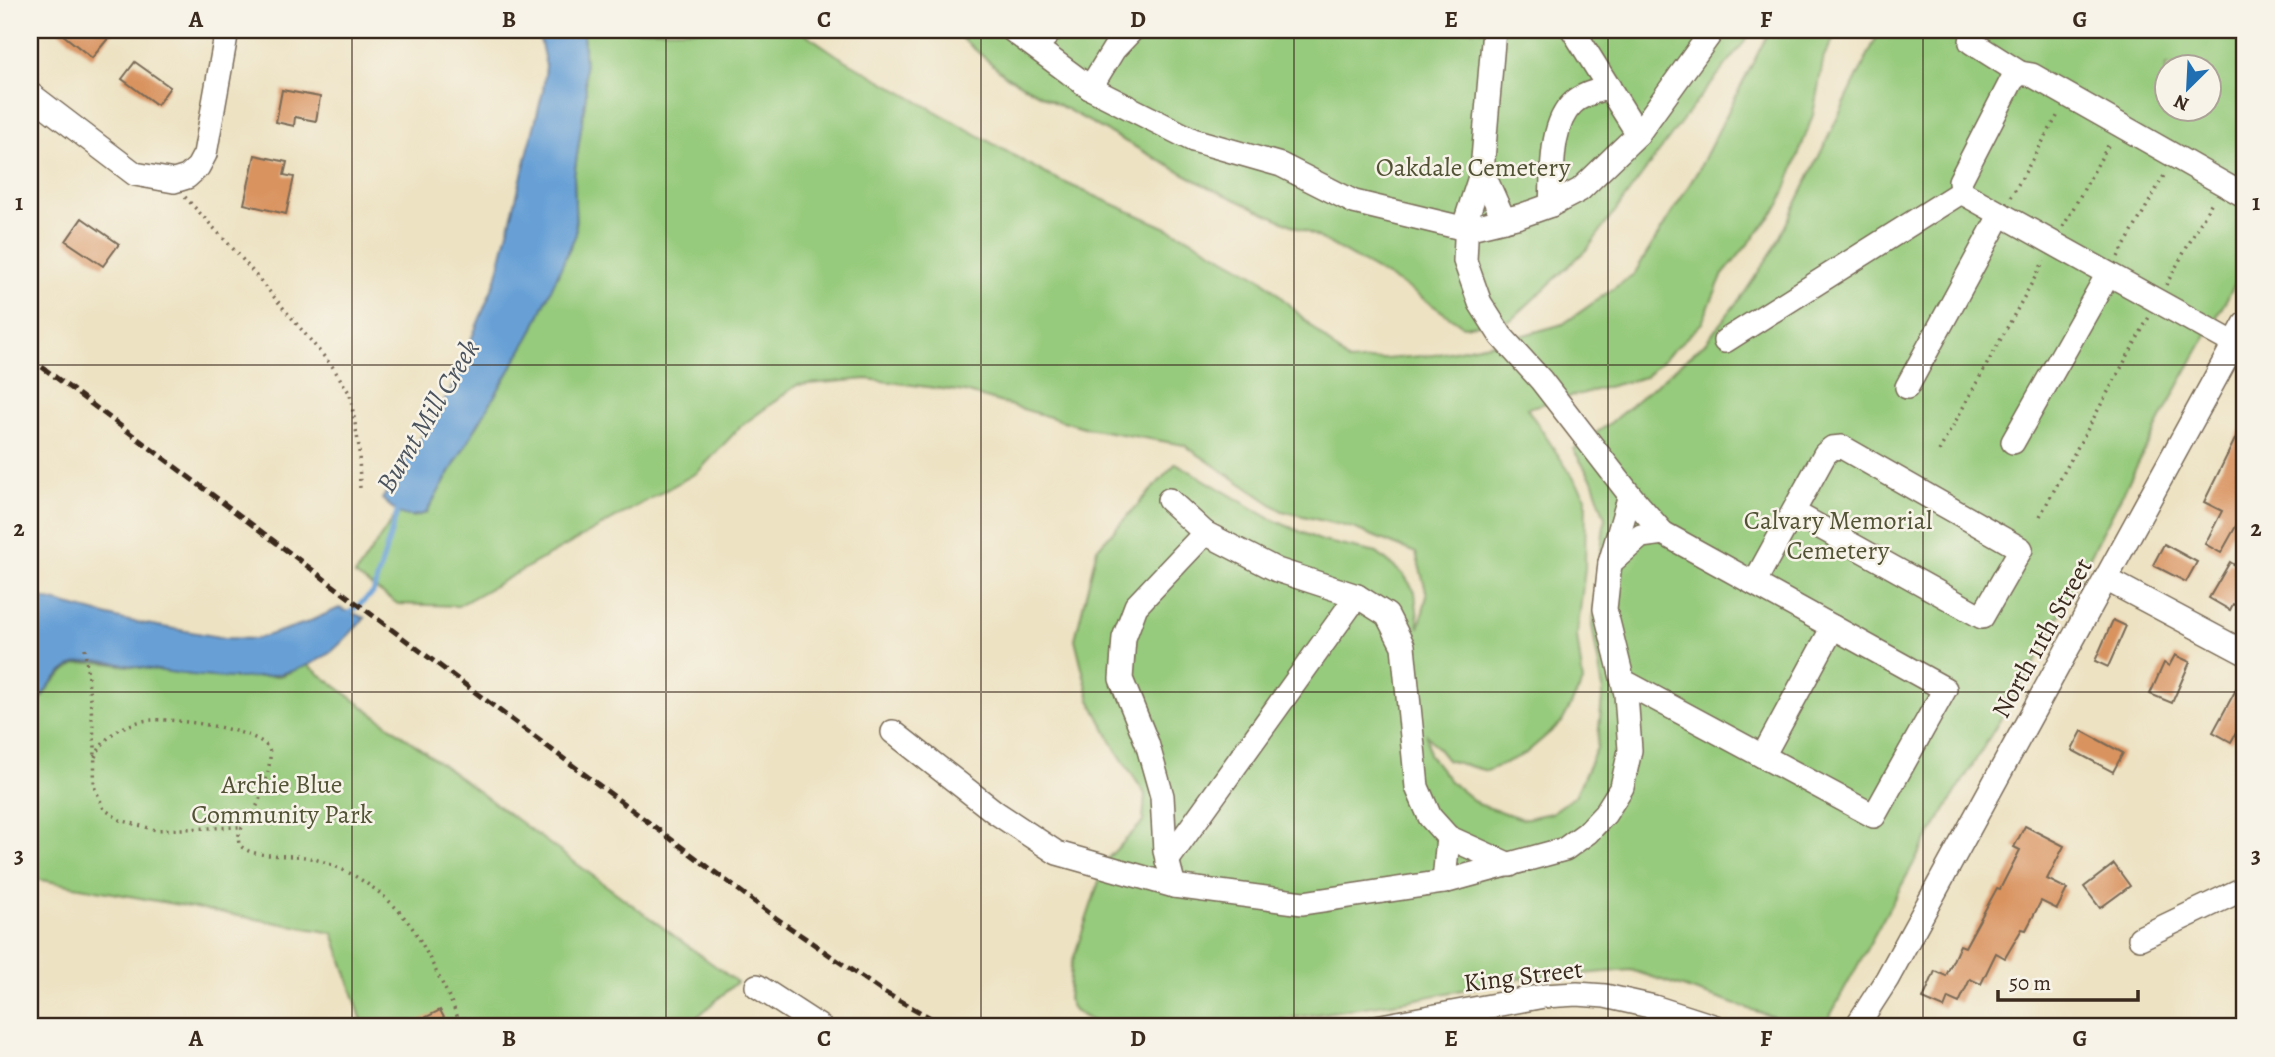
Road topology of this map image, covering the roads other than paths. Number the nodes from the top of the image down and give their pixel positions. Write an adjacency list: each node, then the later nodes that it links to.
1 (227, 30): 13 (street)
2 (1012, 30): 9 (street)
3 (1052, 30): 9 (street)
4 (1132, 30): 12 (street)
5 (1494, 30): 15 (street)
6 (1573, 30): 11 (street)
7 (1713, 30): 14 (street)
8 (1973, 30): 10 (street)
9 (1036, 46): 12 (street)
10 (2020, 73): 16 (street); 17 (street)
11 (1609, 87): 14 (street); 18 (street)
12 (1090, 88): 21 (street)
13 (30, 94)
14 (1638, 134): 18 (street)
15 (1482, 171): 20 (street); 21 (street)
16 (1961, 192): 19 (street); 24 (street)
17 (2245, 196)
18 (1551, 205): 20 (street)
19 (2001, 214): 22 (street); 25 (street)
20 (1504, 220): 21 (street)
21 (1466, 229): 27 (street)
22 (2108, 274): 23 (street); 26 (street)
23 (2240, 334): 33 (street, North 11th Street)
24 (1725, 341)
25 (1907, 387)
26 (2013, 442)
27 (1630, 495): 31 (street); 32 (street)
28 (1169, 500): 30 (street)
29 (1793, 512): 29 (street); 34 (street)
30 (1205, 533): 35 (street); 42 (street)
31 (1663, 533): 32 (street); 34 (street)
32 (1610, 563): 38 (street)
33 (2106, 579): 37 (street); 52 (street, North 11th Street)
34 (1754, 583): 36 (street)
35 (1357, 596): 41 (street); 42 (street)
36 (1833, 627): 40 (street); 40 (street)
37 (2245, 653)
38 (1623, 681): 40 (street); 43 (street)
39 (894, 732): 45 (street)
40 (1763, 756)
41 (1448, 837): 43 (street); 44 (street)
42 (1167, 861): 45 (street)
43 (1510, 865): 44 (street)
44 (1444, 882): 45 (street)
45 (1174, 886)
46 (2245, 888): 47 (street)
47 (2140, 938)
48 (757, 986): 49 (street)
49 (820, 1027)
50 (1376, 1027): 51 (street, King Street)
51 (1716, 1027)
52 (1856, 1027)

